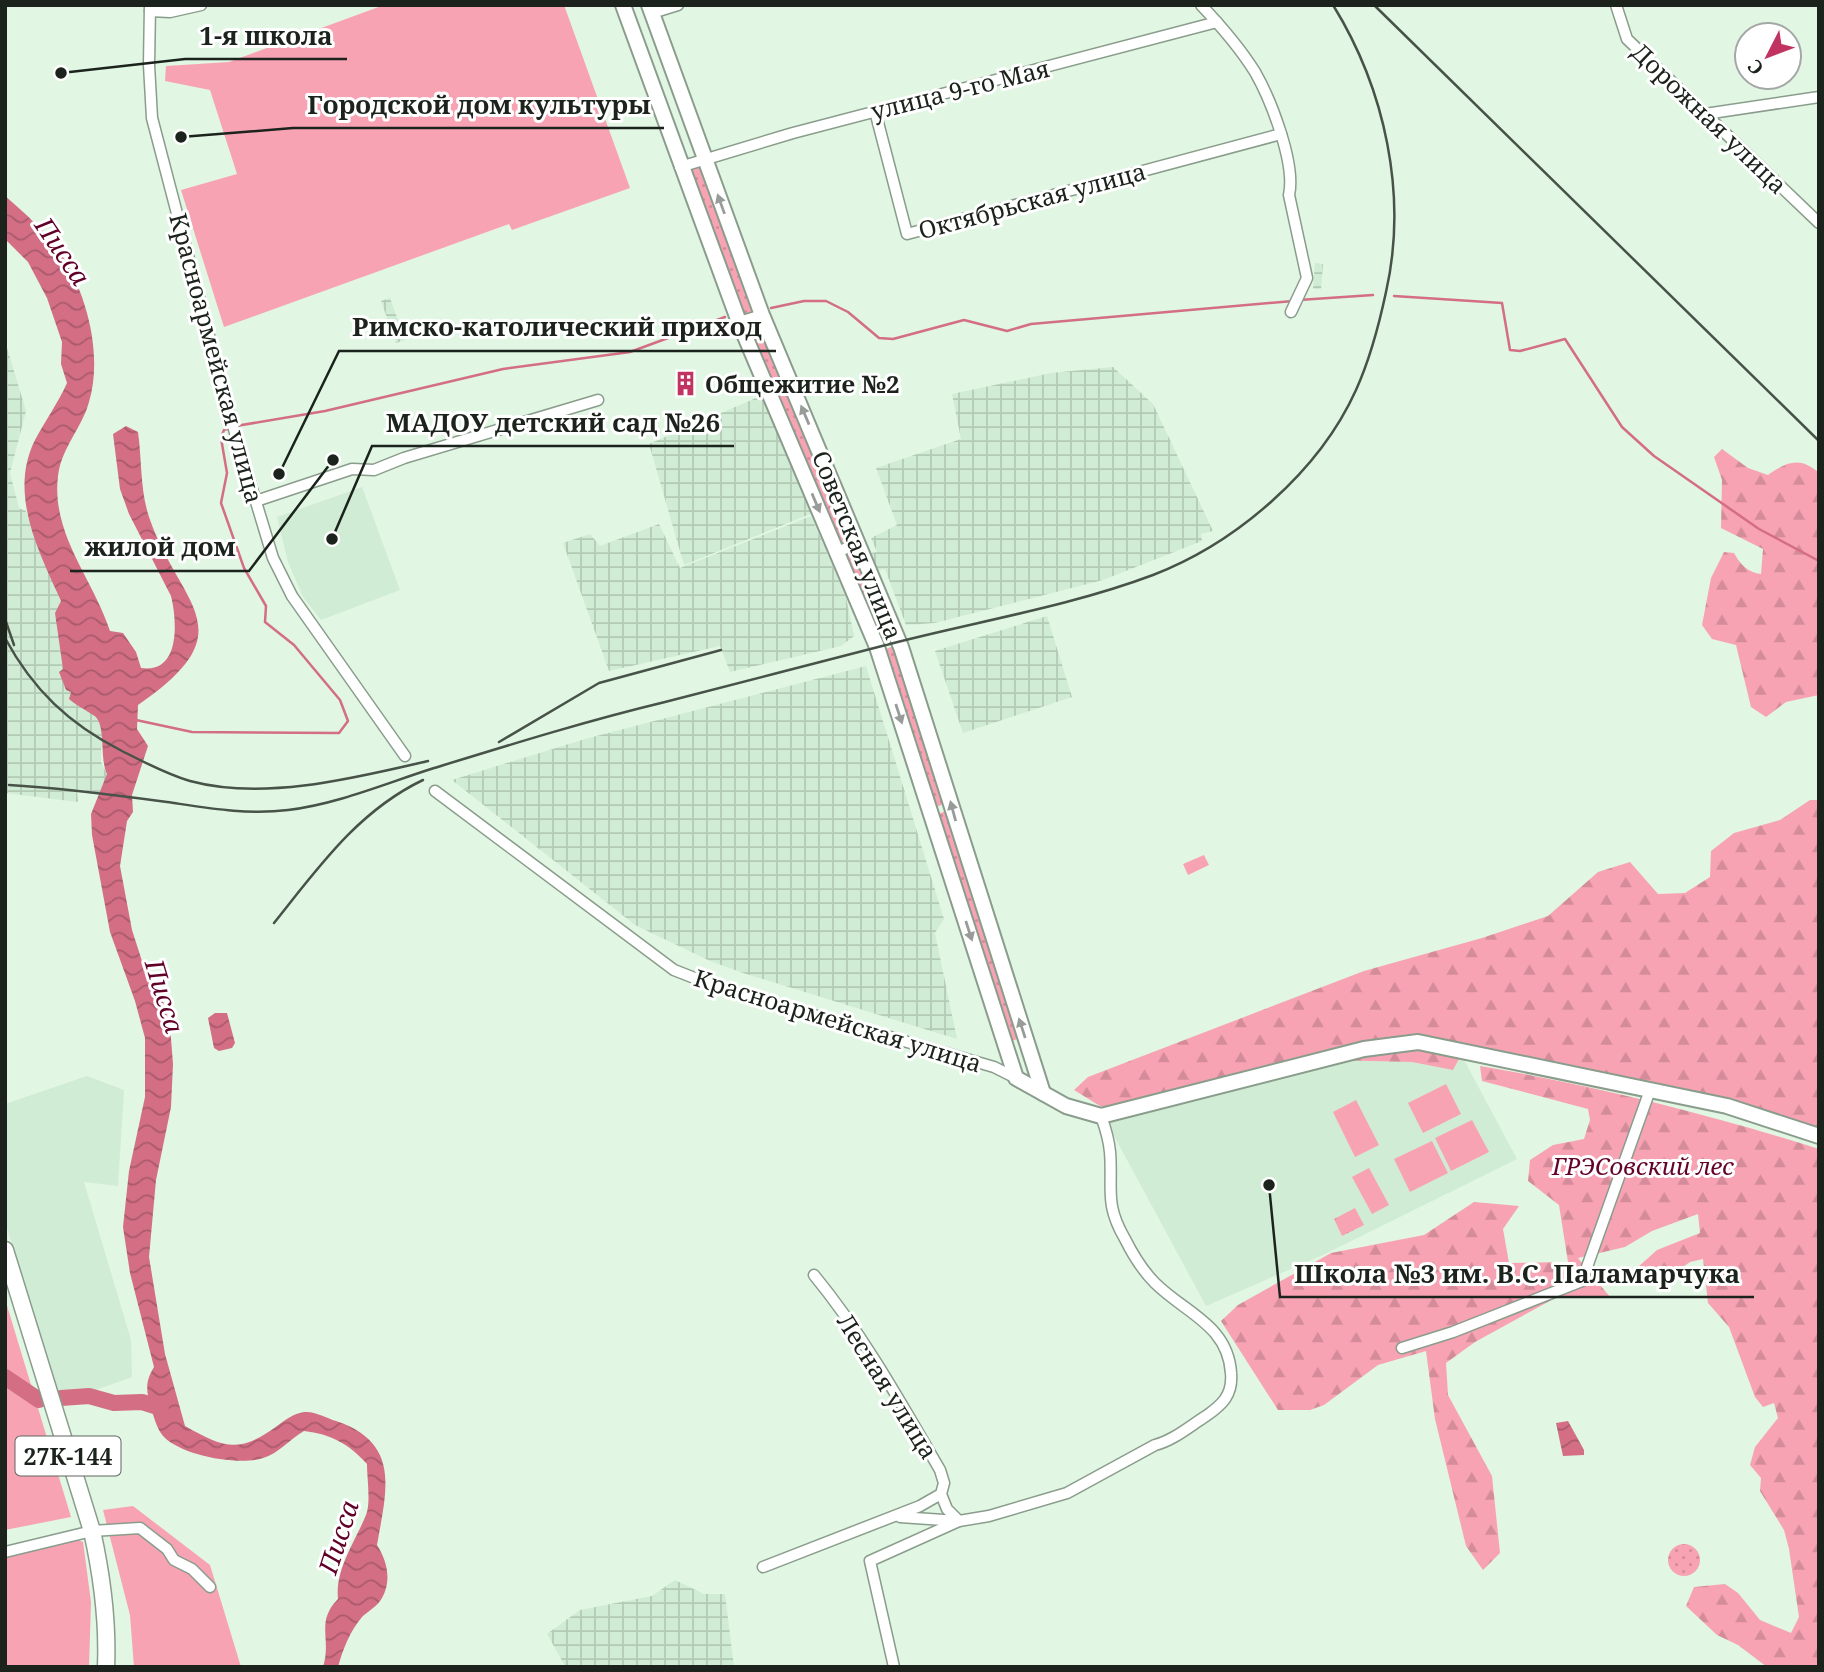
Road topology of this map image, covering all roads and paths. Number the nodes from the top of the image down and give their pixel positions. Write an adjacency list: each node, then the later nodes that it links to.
1 (201, 5): 6 (street)
2 (623, 5): 16 (main road, Советская улица)
3 (678, 5): 7 (street)
4 (1200, 5): 8 (street)
5 (1616, 5): 12 (street, Дорожная улица)
6 (150, 8): 22 (street, Красноармейская улица)
7 (650, 9): 15 (main road, Советская улица)
8 (1217, 22): 11 (street, улица 9-го Мая); 14 (street)
9 (1819, 97): 10 (street)
10 (1734, 110): 12 (street); 13 (street)
11 (875, 111): 14 (street, Октябрьская улица); 15 (street, улица 9-го Мая)
12 (1705, 114): 13 (street, Дорожная улица)
13 (1724, 131): 17 (street, Дорожная улица)
14 (1281, 134): 18 (street)
15 (705, 160): 16 (street, улица 9-го Мая); 19 (main road, Советская улица, one-way to 15)
16 (680, 167): 20 (main road, Советская улица)
17 (1819, 223)
18 (1291, 312)
19 (762, 315): 20 (street); 23 (main road, Советская улица, one-way to 19)
20 (739, 322): 24 (main road, Советская улица, one-way to 24)
21 (598, 400): 22 (street)
22 (256, 501): 25 (street, Красноармейская улица)
23 (857, 543): 24 (street); 29 (main road, Советская улица, one-way to 23)
24 (838, 552): 27 (main road, Советская улица, one-way to 27)
25 (405, 756)
26 (435, 792): 27 (street, Красноармейская улица)
27 (1016, 1079): 29 (main road, Красноармейская улица)
28 (1650, 1090): 30 (main road); 31 (main road); 34 (street)
29 (1043, 1093): 30 (main road, Красноармейская улица)
30 (1101, 1116): 37 (street)
31 (1819, 1136)
32 (5, 1250): 38 (main road, 27К-144)
33 (814, 1275): 35 (street, Лесная улица)
34 (1402, 1348)
35 (941, 1494): 36 (street, Лесная улица); 37 (street)
36 (895, 1516): 37 (street, Лесная улица); 40 (street, Лесная улица)
37 (959, 1521): 43 (street)
38 (92, 1531): 39 (street); 41 (street); 42 (main road, 27К-144)
39 (5, 1552)
40 (763, 1567)
41 (210, 1587)
42 (106, 1667)
43 (894, 1667)

